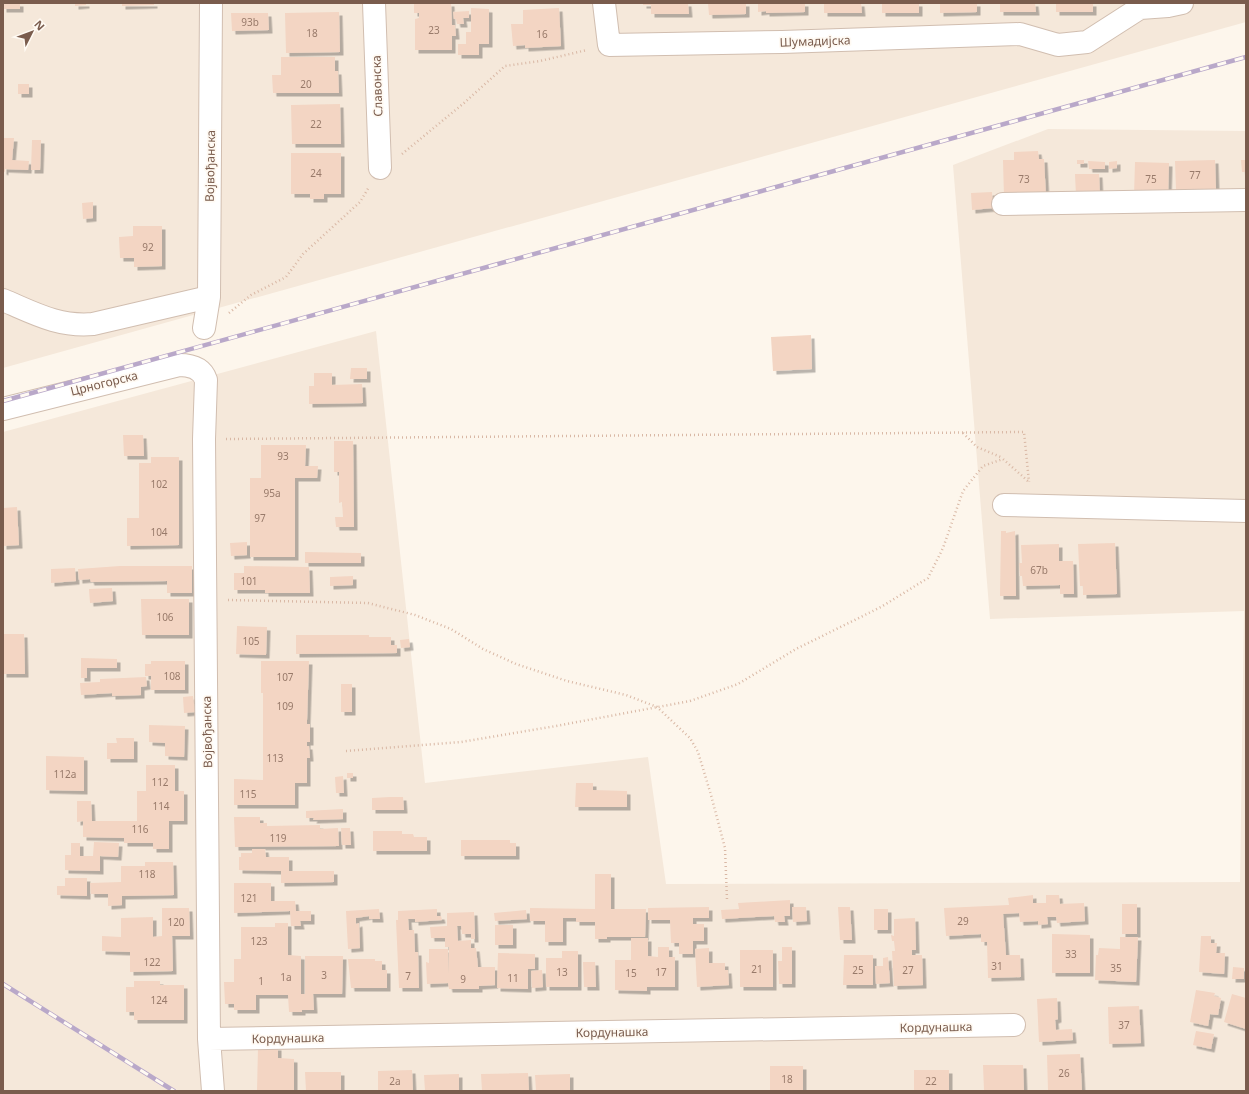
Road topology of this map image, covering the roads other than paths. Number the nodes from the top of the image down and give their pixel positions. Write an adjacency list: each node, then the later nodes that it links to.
1 (211, 3): 9 (street, Војвођанска)
2 (374, 3): 6 (street, Славонска)
3 (604, 3): 5 (street, Шумадијска)
4 (1182, 3): 5 (street)
5 (1143, 6)
6 (380, 168)
7 (1246, 200): 8 (street)
8 (1004, 204)
9 (209, 297): 10 (street); 11 (street, Војвођанска)
10 (3, 300)
11 (204, 328)
12 (204, 374): 13 (street, Црногорска); 17 (street, Војвођанска)
13 (3, 409)
14 (1004, 505): 15 (street)
15 (1246, 511)
16 (1014, 1026): 17 (street, Кордунашка)
17 (209, 1039): 18 (street, Војвођанска)
18 (214, 1091)

